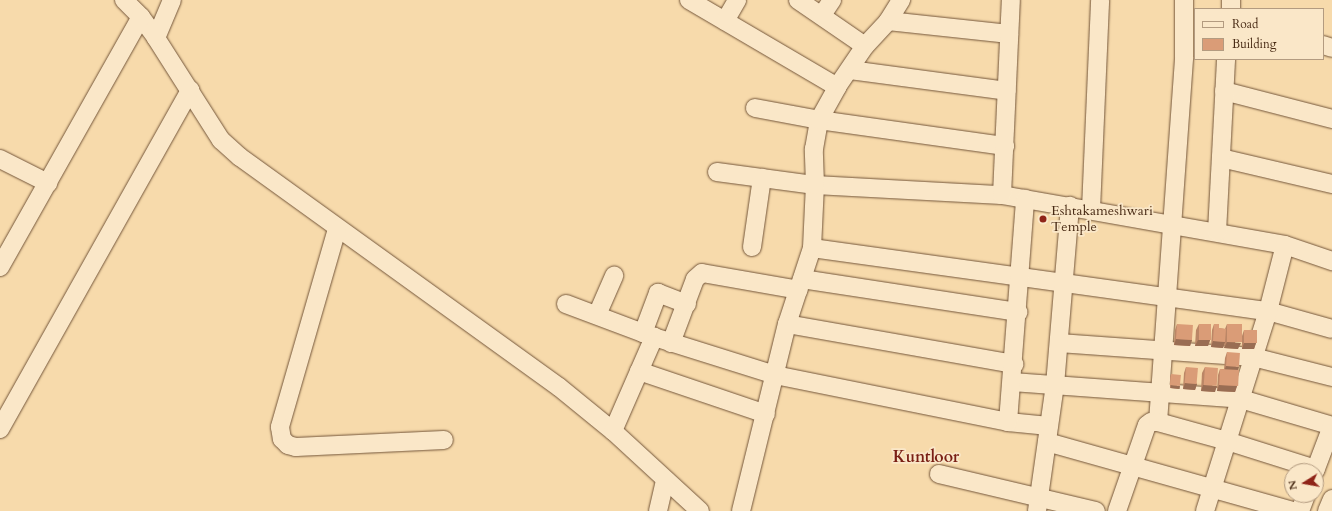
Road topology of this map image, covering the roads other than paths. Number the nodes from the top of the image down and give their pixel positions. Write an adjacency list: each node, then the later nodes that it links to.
1 (124, 0): 12 (street)
2 (172, 0): 16 (street)
3 (689, 0): 13 (street)
4 (737, 0): 13 (street)
5 (798, 0): 11 (street)
6 (832, 0): 11 (street)
7 (901, 0): 14 (street)
8 (1011, 0): 15 (street)
9 (1100, 0): 38 (street)
10 (1184, 0): 39 (street)
11 (822, 15): 17 (street)
12 (141, 17): 16 (street); 32 (street)
13 (725, 21): 20 (street)
14 (888, 21): 15 (street); 17 (street)
15 (1009, 34): 22 (street)
16 (156, 38): 21 (street)
17 (865, 46): 19 (street)
18 (1226, 60): 23 (street)
19 (850, 70): 20 (street); 22 (street)
20 (836, 87): 26 (street)
21 (190, 90): 40 (street); 76 (street)
22 (1006, 90): 27 (street)
23 (1224, 91): 25 (street); 28 (street)
24 (755, 108): 26 (street)
25 (1332, 119)
26 (819, 120): 27 (street); 34 (street)
27 (1005, 146): 35 (street)
28 (1221, 158): 33 (street); 41 (street)
29 (0, 159): 32 (street)
30 (717, 172): 31 (street)
31 (762, 178): 34 (street); 43 (street)
32 (48, 183): 46 (street)
33 (1332, 184)
34 (815, 185): 35 (street); 44 (street)
35 (1002, 195): 36 (street)
36 (1025, 199): 37 (street); 48 (street)
37 (1070, 206): 38 (street); 49 (street)
38 (1091, 209): 39 (street)
39 (1174, 224): 41 (street); 51 (street)
40 (337, 229): 77 (street); 79 (street)
41 (1218, 232): 42 (street)
42 (1285, 245): 45 (street); 54 (street)
43 (752, 247)
44 (812, 248): 48 (street); 50 (street)
45 (1332, 261)
46 (0, 267)
47 (614, 276): 56 (street)
48 (1020, 278): 49 (street); 55 (street)
49 (1062, 282): 51 (street); 61 (street)
50 (800, 284): 53 (street); 55 (street); 57 (street)
51 (1167, 299): 54 (street); 62 (street)
52 (566, 304): 56 (street)
53 (687, 304): 59 (street); 60 (street)
54 (1268, 311): 58 (street); 63 (street)
55 (1018, 312): 64 (street)
56 (597, 315): 59 (street)
57 (787, 324): 64 (street); 66 (street)
58 (1332, 329)
59 (648, 335): 60 (street); 65 (street)
60 (671, 343): 66 (street)
61 (1059, 343): 62 (street); 69 (street)
62 (1164, 350): 63 (street); 70 (street)
63 (1253, 357): 67 (street); 71 (street)
64 (1014, 364): 68 (street)
65 (639, 371): 72 (street); 77 (street)
66 (775, 376): 72 (street); 73 (street)
67 (1332, 377)
68 (1012, 382): 69 (street); 73 (street)
69 (1055, 385): 70 (street); 78 (street)
70 (1160, 393): 71 (street); 74 (street)
71 (1241, 399): 75 (street); 80 (street)
72 (766, 414): 91 (street)
73 (1008, 422): 78 (street)
74 (1158, 422): 80 (street); 83 (street)
75 (1332, 426): 82 (street)
76 (0, 429)
77 (614, 431): 85 (street)
78 (1048, 434): 83 (street); 88 (street)
79 (444, 440)
80 (1227, 441): 81 (street); 86 (street)
81 (1295, 463)
82 (1319, 463)
83 (1132, 465): 86 (street); 93 (street)
84 (939, 474): 88 (street)
85 (665, 481): 89 (street); 90 (street)
86 (1212, 489): 94 (street); 95 (street)
87 (1332, 499): 96 (street)
88 (1039, 504): 92 (street)
89 (658, 511)
90 (700, 511)
91 (741, 511)
92 (1096, 511)
93 (1117, 511)
94 (1205, 511)
95 (1292, 511)
96 (1327, 511)

